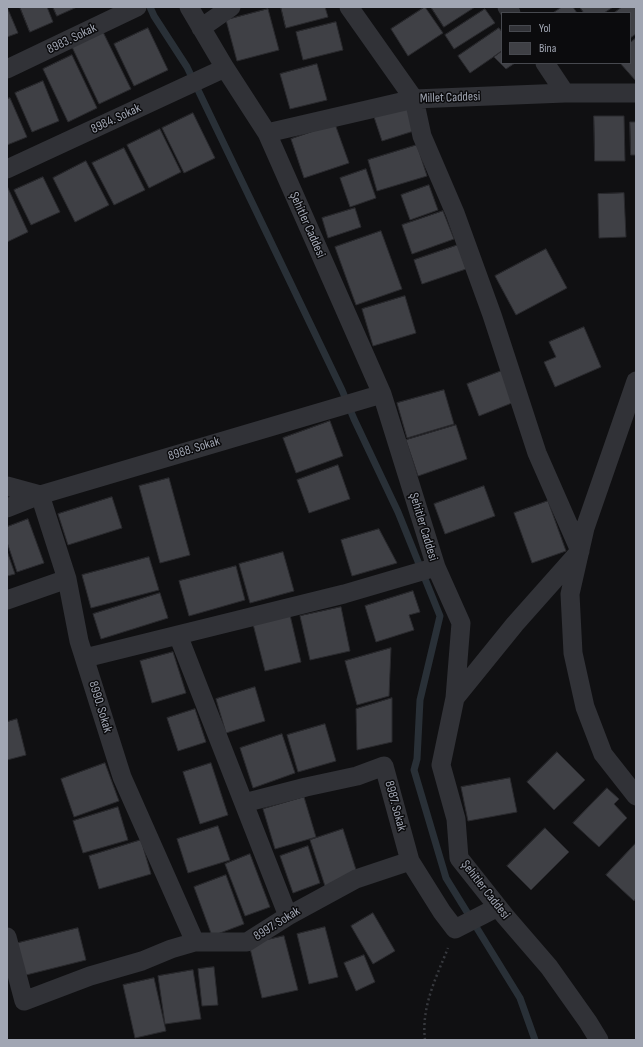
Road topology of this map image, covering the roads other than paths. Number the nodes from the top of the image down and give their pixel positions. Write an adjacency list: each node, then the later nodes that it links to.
1 (189, 7): 5 (street, Şehitler Caddesi)
2 (231, 7): 5 (street)
3 (349, 7): 11 (street)
4 (135, 8): 7 (street, 8983. Sokak)
5 (201, 28): 8 (street, Şehitler Caddesi)
6 (546, 64): 9 (street)
7 (7, 69)
8 (217, 72): 12 (street, Şehitler Caddesi); 13 (street, 8984. Sokak)
9 (565, 93): 10 (street, Millet Caddesi); 11 (street, Millet Caddesi)
10 (636, 93)
11 (414, 99): 12 (street, Millet Caddesi); 19 (street)
12 (267, 133): 15 (street, Şehitler Caddesi)
13 (7, 170)
14 (636, 381): 19 (street)
15 (382, 394): 17 (street, 8988. Sokak); 20 (street, Şehitler Caddesi)
16 (7, 486): 17 (street)
17 (40, 495): 18 (street, 8988. Sokak); 21 (street, 8990. Sokak)
18 (7, 508)
19 (580, 551): 25 (street); 26 (street)
20 (435, 567): 23 (street); 25 (street, Şehitler Caddesi)
21 (67, 579): 22 (street); 24 (street, 8990. Sokak)
22 (7, 600)
23 (178, 635): 24 (street); 27 (street)
24 (85, 658): 32 (street, 8990. Sokak)
25 (454, 698): 29 (street, Şehitler Caddesi)
26 (636, 796)
27 (244, 804): 28 (street, 8987. Sokak); 30 (street)
28 (410, 861): 29 (street, 8987. Sokak); 30 (street, 8997. Sokak)
29 (492, 910): 33 (street, Şehitler Caddesi)
30 (288, 916): 32 (street, 8997. Sokak)
31 (7, 937): 32 (street, 8997. Sokak)
32 (195, 942)
33 (599, 1040)

